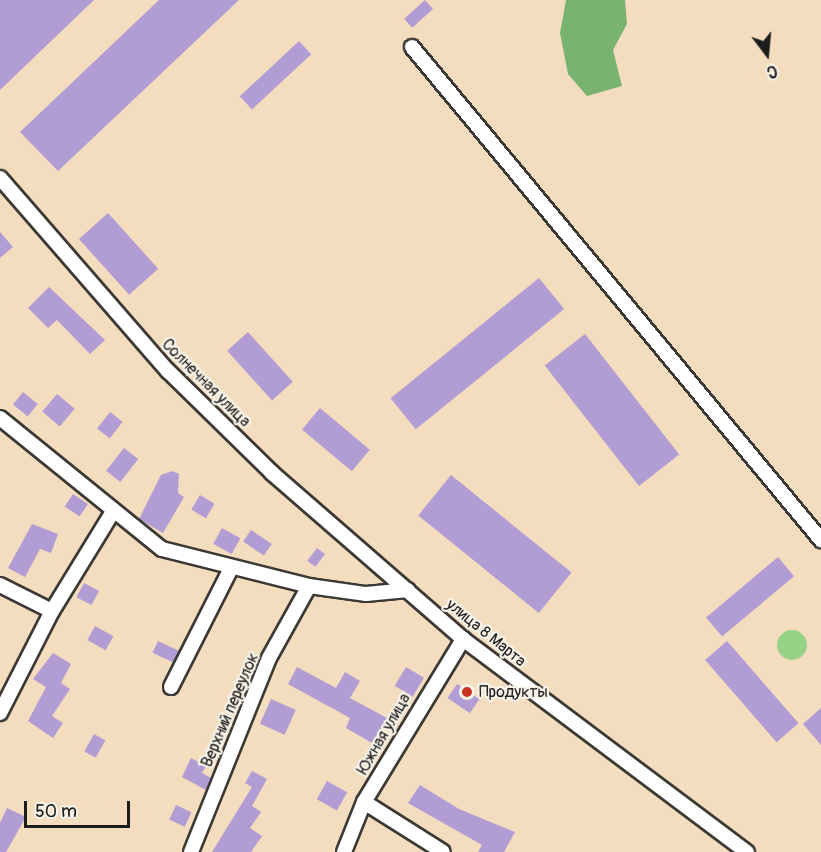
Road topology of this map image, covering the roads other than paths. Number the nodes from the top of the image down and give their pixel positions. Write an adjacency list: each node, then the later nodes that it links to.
1 (412, 47): 5 (street)
2 (0, 178): 9 (street, Солнечная улица)
3 (0, 418): 4 (street)
4 (112, 513): 6 (street); 10 (street)
5 (821, 540)
6 (230, 570): 8 (street); 12 (street)
7 (0, 585): 10 (street)
8 (309, 586): 9 (street); 16 (street, Верхний переулок)
9 (408, 590): 11 (street, улица 8 Марта)
10 (52, 611): 13 (street)
11 (463, 639): 14 (street, Южная улица); 15 (street, улица 8 Марта)
12 (171, 687)
13 (0, 713)
14 (364, 802): 17 (street, Южная улица); 18 (street)
15 (730, 839): 19 (street); 20 (street, улица 8 Марта)
16 (191, 852)
17 (344, 852)
18 (442, 852)
19 (721, 852)
20 (747, 852)

